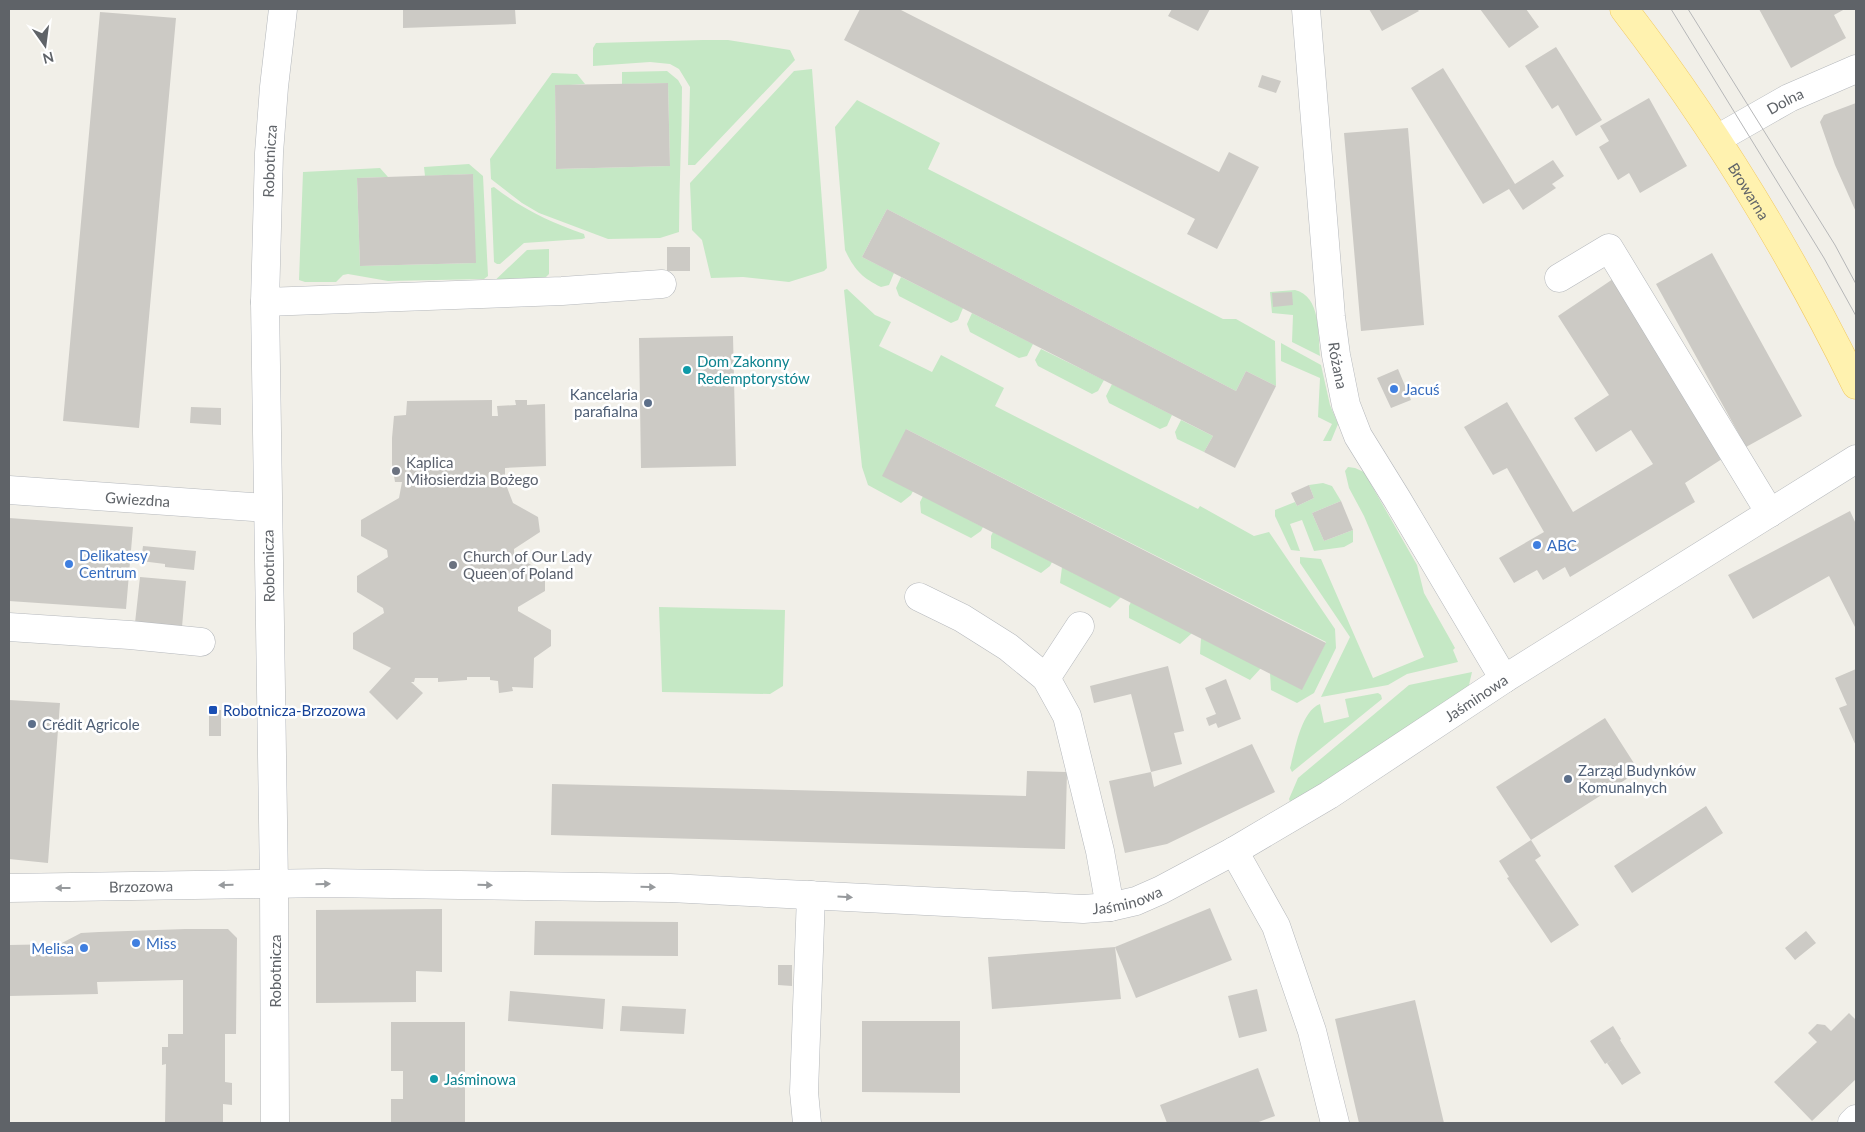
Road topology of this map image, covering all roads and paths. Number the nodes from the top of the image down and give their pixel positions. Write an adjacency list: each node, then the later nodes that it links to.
1 (283, 9): 8 (street, Robotnicza)
2 (1306, 9): 19 (street, Różana)
3 (1624, 9): 5 (main road, Browarna)
4 (1856, 69): 5 (street, Dolna)
5 (1717, 139): 9 (main road, Browarna)
6 (1559, 278): 13 (street)
7 (662, 284): 8 (street)
8 (265, 302): 12 (street, Robotnicza)
9 (1856, 385)
10 (1856, 459): 13 (street, Jaśminowa)
11 (9, 490): 12 (street, Gwiezdna)
12 (267, 508): 21 (street, Robotnicza)
13 (1770, 513): 19 (street, Jaśminowa)
14 (919, 597): 18 (street)
15 (1080, 626): 18 (street)
16 (9, 627): 17 (street)
17 (201, 642)
18 (1046, 678): 24 (street)
19 (1504, 679): 20 (street, Jaśminowa)
20 (1234, 851): 24 (street, Jaśminowa); 28 (street)
21 (274, 884): 22 (street, Brzozowa, one-way to 22); 23 (street, Jaśminowa, one-way to 23); 26 (street, Robotnicza)
22 (9, 888)
23 (811, 895): 24 (street, Jaśminowa, one-way to 24); 27 (street)
24 (1110, 907)
25 (1856, 1119): 29 (street)
26 (275, 1123)
27 (807, 1123)
28 (1335, 1123)
29 (1852, 1123)

